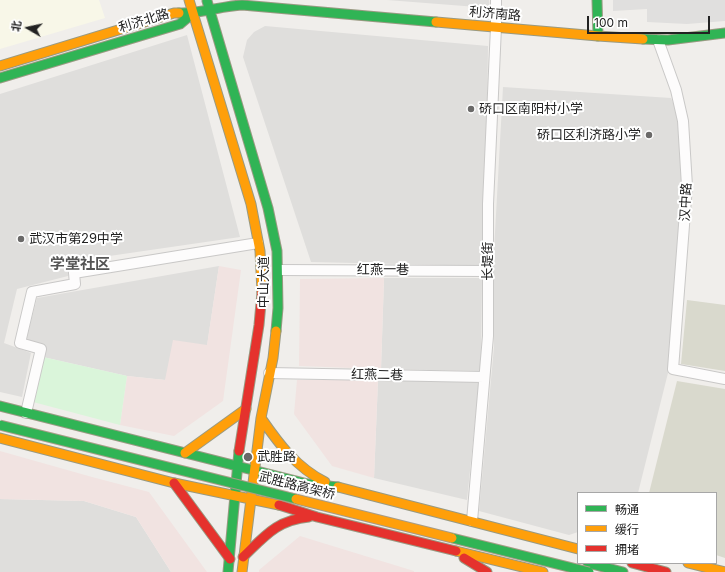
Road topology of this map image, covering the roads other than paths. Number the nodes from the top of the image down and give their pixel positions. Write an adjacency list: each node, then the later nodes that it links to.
1 (189, 0): 5 (main road, 中山大道)
2 (496, 0): 6 (street, 长堤街)
3 (597, 0): 8 (main road)
4 (208, 4): 5 (main road, 利济南路); 6 (main road, 利济南路); 13 (main road, 中山大道)
5 (193, 13): 10 (main road, 利济北路); 11 (main road, 利济北路); 12 (main road, 中山大道)
6 (496, 27): 8 (main road, 利济南路); 14 (street, 长堤街)
7 (725, 33): 9 (main road, 利济南路)
8 (598, 36): 9 (main road, 利济南路)
9 (658, 40): 17 (street, 汉中路)
10 (0, 66)
11 (0, 78)
12 (258, 242): 19 (main road, 中山大道); 20 (street)
13 (278, 270): 14 (street, 红燕一巷); 15 (main road, 中山大道)
14 (488, 271): 16 (street, 长堤街)
15 (269, 373): 16 (street, 红燕二巷); 22 (main road, 中山大道)
16 (484, 377): 34 (street, 长堤街)
17 (725, 379)
18 (0, 406): 20 (main road)
19 (246, 409): 25 (main road); 26 (main road, 中山大道)
20 (26, 413): 25 (main road)
21 (0, 415): 30 (main road, 武胜路高架桥)
22 (261, 418): 27 (main road, 中山大道); 29 (main road)
23 (0, 425): 48 (main road, 武胜路高架桥, bridge)
24 (0, 438): 28 (main road)
25 (185, 453): 26 (main road)
26 (238, 467): 27 (main road); 31 (main road, 中山大道)
27 (254, 471): 29 (main road); 32 (main road, 中山大道)
28 (174, 483): 31 (main road); 39 (main road)
29 (334, 486): 34 (main road)
30 (316, 494)
31 (236, 496): 32 (main road); 39 (main road, 中山大道)
32 (251, 499): 33 (main road); 38 (main road, 中山大道)
33 (317, 517): 36 (main road); 38 (main road)
34 (472, 521): 37 (main road)
35 (519, 545): 40 (main road)
36 (446, 548): 46 (main road); 47 (main road)
37 (577, 549)
38 (243, 557): 45 (main road, 中山大道)
39 (230, 559): 44 (main road, 中山大道)
40 (577, 560)
41 (592, 564): 49 (main road)
42 (636, 564): 50 (main road)
43 (692, 564): 51 (main road)
44 (228, 572)
45 (242, 572)
46 (487, 572)
47 (543, 572)
48 (589, 572)
49 (623, 572)
50 (666, 572)
51 (725, 572)

